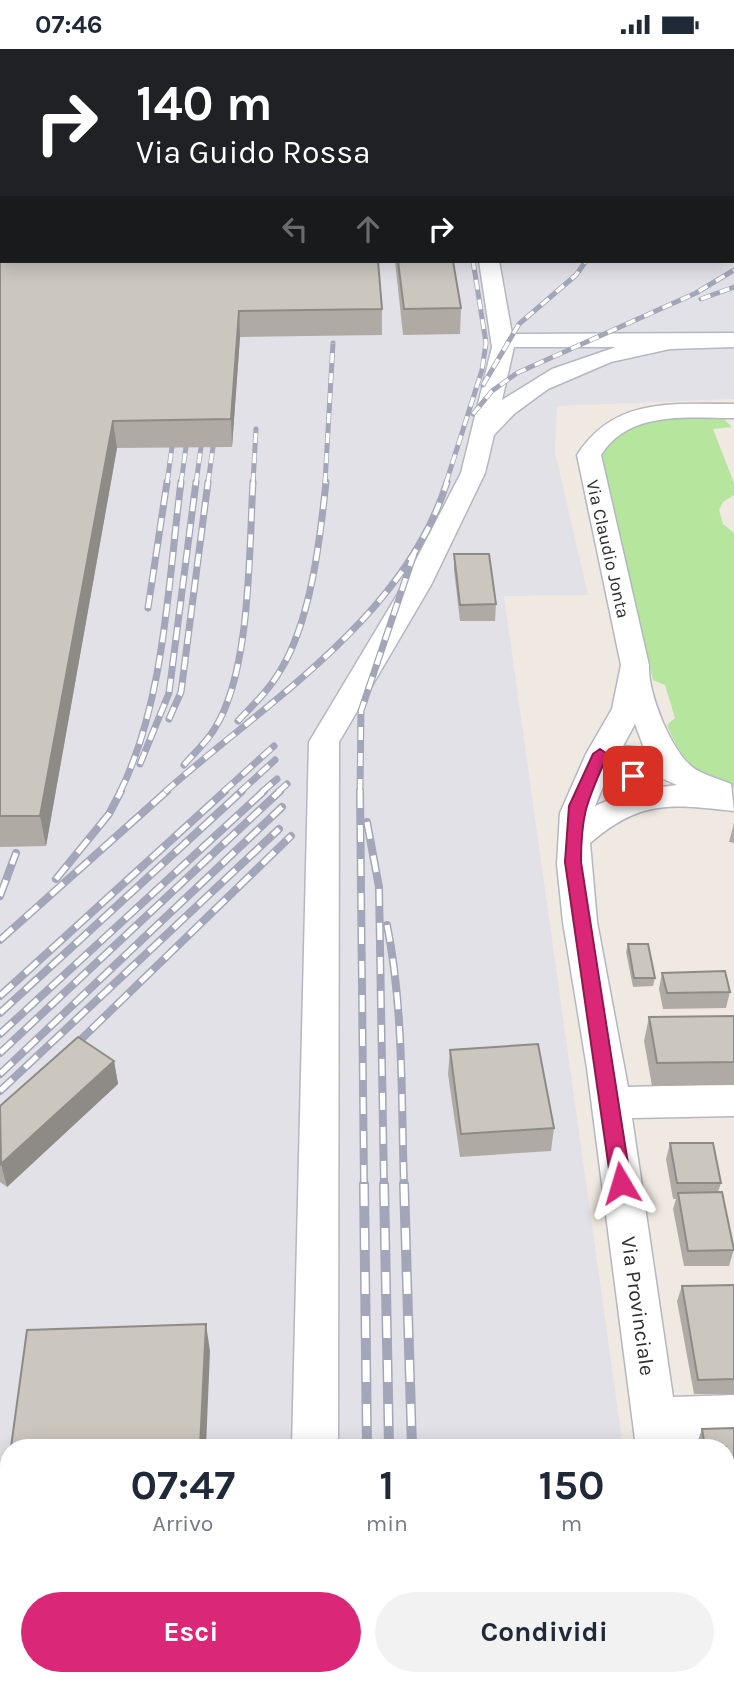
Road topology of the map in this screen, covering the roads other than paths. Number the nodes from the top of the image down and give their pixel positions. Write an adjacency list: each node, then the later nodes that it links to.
1 (489, 263): 4 (street)
2 (692, 340): 3 (street); 4 (street); 6 (street)
3 (734, 340)
4 (502, 341): 6 (street)
5 (734, 411): 7 (street, Via Claudio Jonta)
6 (482, 434): 16 (street)
7 (635, 682): 8 (street, Via Claudio Jonta); 9 (street)
8 (600, 754): 9 (street); 11 (street, Via Provinciale)
9 (687, 786): 10 (street); 11 (street)
10 (734, 799)
11 (573, 839): 13 (street, Via Provinciale)
12 (734, 1100): 13 (street)
13 (610, 1103): 15 (street, Via Provinciale)
14 (734, 1417): 15 (street)
15 (656, 1433)
16 (315, 1439)

